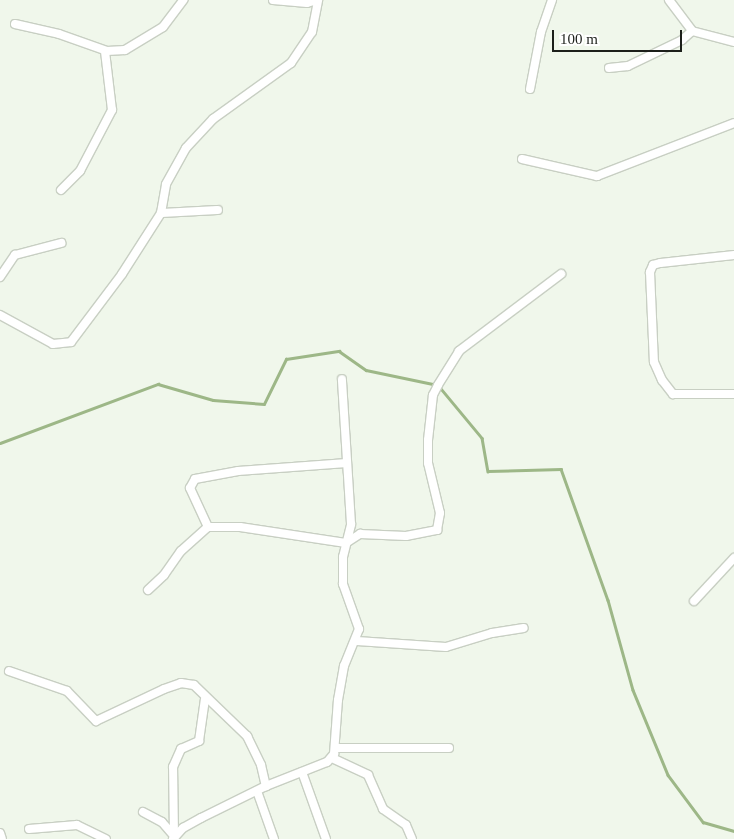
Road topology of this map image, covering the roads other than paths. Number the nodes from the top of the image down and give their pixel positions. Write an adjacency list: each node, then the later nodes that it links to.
1 (183, 0): 9 (street)
2 (273, 0): 3 (street)
3 (318, 0): 16 (street)
4 (552, 0): 11 (street)
5 (669, 0): 7 (street)
6 (15, 24): 9 (street)
7 (692, 31): 8 (street); 10 (street)
8 (734, 42)
9 (104, 50): 14 (street)
10 (609, 68)
11 (530, 89)
12 (734, 123): 13 (street)
13 (522, 159)
14 (61, 190)
15 (218, 210): 16 (street)
16 (161, 213): 21 (street)
17 (61, 243): 20 (street)
18 (734, 255): 23 (street)
19 (560, 274): 26 (street)
20 (0, 277)
21 (0, 315)
22 (342, 379): 24 (street)
23 (734, 394)
24 (347, 463): 25 (street); 26 (street)
25 (208, 527): 26 (street); 28 (street)
26 (346, 543): 31 (street)
27 (734, 558): 29 (street)
28 (148, 590)
29 (694, 601)
30 (524, 628): 31 (street)
31 (357, 641): 34 (street)
32 (9, 670): 33 (street)
33 (205, 698): 38 (street); 43 (street)
34 (336, 748): 35 (street); 36 (street)
35 (450, 748)
36 (332, 758): 37 (street); 48 (street)
37 (302, 772): 38 (street); 47 (street)
38 (266, 786): 39 (street)
39 (257, 791): 43 (street); 46 (street)
40 (143, 812): 43 (street)
41 (29, 829): 45 (street)
42 (0, 833): 44 (street)
43 (174, 837)
44 (2, 839)
45 (106, 839)
46 (274, 839)
47 (326, 839)
48 (412, 839)

